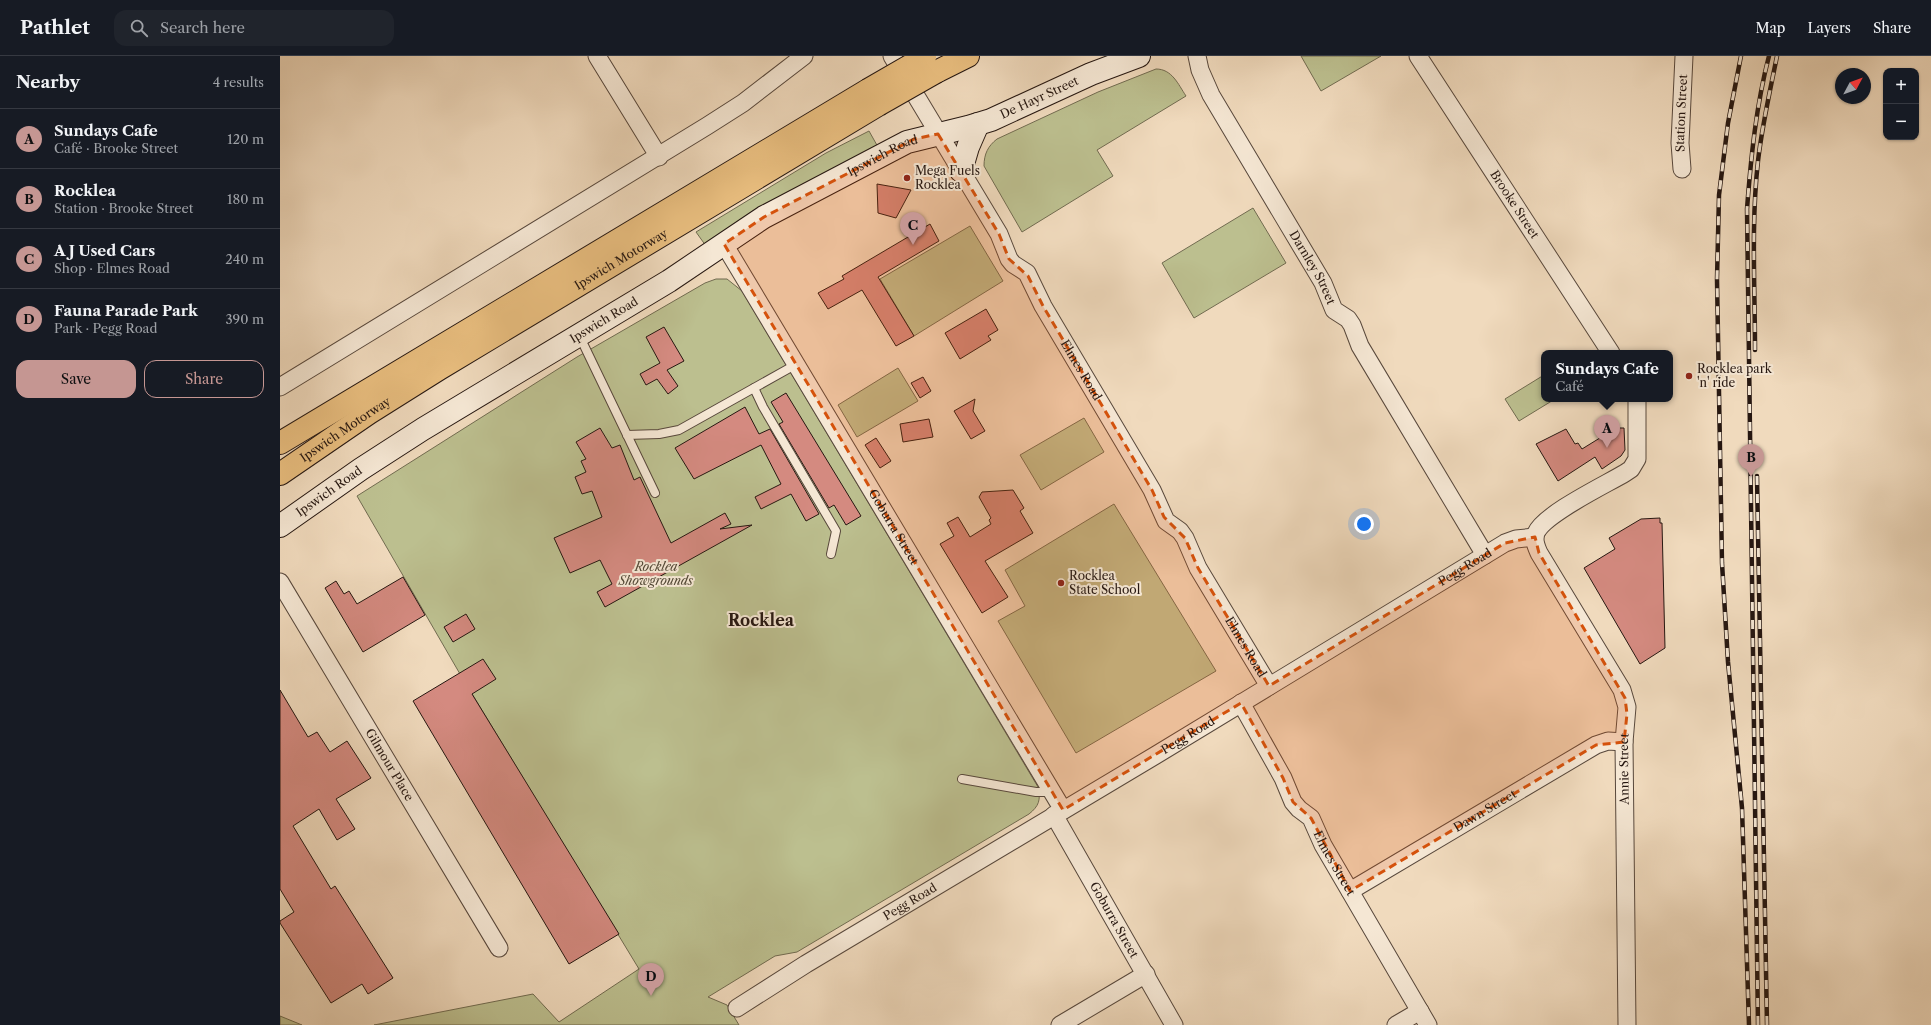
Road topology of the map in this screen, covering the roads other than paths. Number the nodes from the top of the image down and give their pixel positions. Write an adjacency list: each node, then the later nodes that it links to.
1 (597, 56): 13 (street)
2 (804, 56): 13 (street)
3 (892, 56): 12 (street, Elmes Road)
4 (968, 56): 9 (highway, Ipswich Motorway)
5 (1139, 56): 11 (street, De Hayr Street)
6 (1196, 56): 30 (street, Darnley Street)
7 (1418, 56): 18 (street, Brooke Street)
8 (1683, 57): 14 (street, Station Street)
9 (929, 62): 10 (highway, Ipswich Motorway, bridge)
10 (873, 97): 24 (highway, Ipswich Motorway); 25 (highway, Ipswich Motorway)
11 (978, 124): 12 (street, De Hayr Street); 15 (street)
12 (938, 134): 15 (street, Elmes Road); 16 (street, Ipswich Road)
13 (659, 157): 20 (street)
14 (1682, 169)
15 (961, 171): 32 (street, Elmes Road)
16 (724, 244): 17 (street, Ipswich Road); 19 (street, Goburra Street)
17 (579, 335): 23 (lane); 27 (street, Ipswich Road)
18 (1609, 350)
19 (795, 365): 21 (lane); 36 (street, Goburra Street)
20 (280, 387)
21 (754, 388): 23 (lane); 29 (lane)
22 (1637, 402): 28 (street)
23 (627, 435): 26 (lane)
24 (280, 444)
25 (280, 474)
26 (655, 493)
27 (280, 526)
28 (1535, 537): 30 (street, Pegg Road); 34 (street, Annie Street)
29 (831, 554)
30 (1485, 555): 32 (street, Pegg Road)
31 (280, 582): 39 (street, Gilmour Place)
32 (1269, 686): 33 (street, Pegg Road)
33 (1241, 703): 37 (street, Pegg Road); 38 (street, Elmes Street)
34 (1624, 742): 38 (street, Dawn Street); 46 (street, Annie Street)
35 (962, 779): 36 (lane)
36 (1053, 792): 37 (street, Goburra Street)
37 (1059, 812): 40 (street, Goburra Street); 41 (street, Pegg Road)
38 (1350, 891): 42 (street, Elmes Street)
39 (499, 948)
40 (1146, 974): 43 (street); 44 (street, Goburra Street)
41 (737, 1008)
42 (1424, 1018): 45 (street)
43 (1060, 1025)
44 (1174, 1025)
45 (1396, 1025)
46 (1627, 1025)

